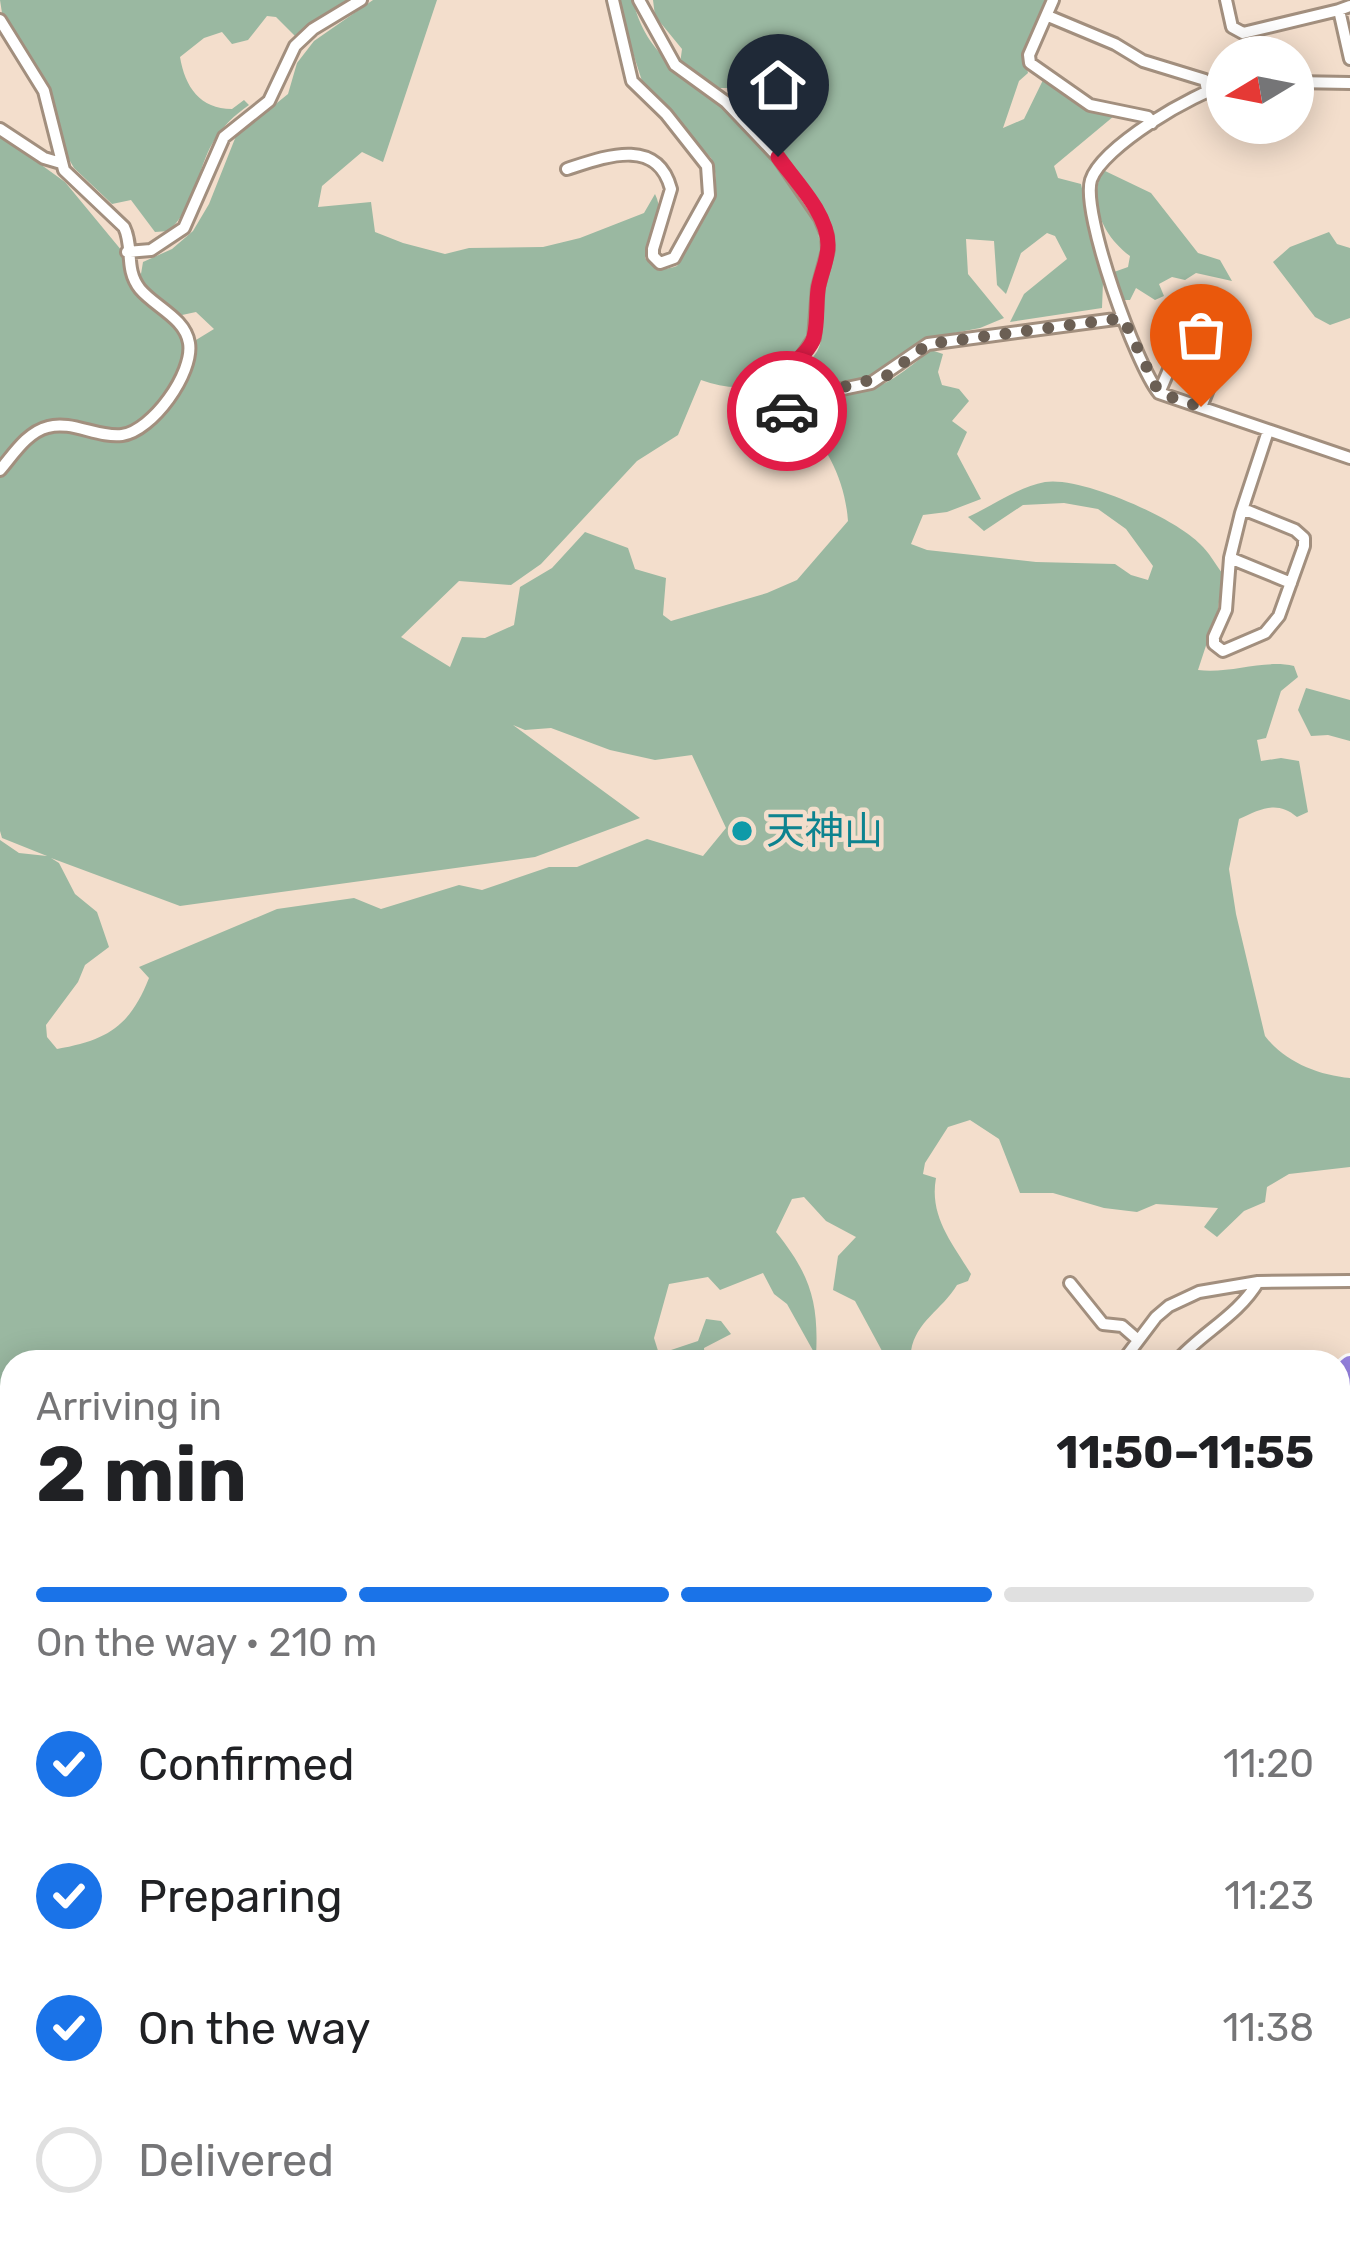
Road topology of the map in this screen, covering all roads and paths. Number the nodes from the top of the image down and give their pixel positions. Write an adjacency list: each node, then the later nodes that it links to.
1 (361, 0): 18 (street)
2 (613, 0): 17 (street)
3 (639, 0): 19 (street)
4 (1052, 0): 7 (street)
5 (1226, 0): 6 (street)
6 (1344, 8): 9 (street)
7 (1048, 16): 12 (street); 14 (street)
8 (0, 20): 16 (street)
9 (1350, 59)
10 (1314, 82): 11 (street)
11 (1350, 83)
12 (1206, 85)
13 (1206, 91): 14 (street)
14 (1153, 123): 19 (street)
15 (0, 129): 16 (street)
16 (61, 164): 18 (street)
17 (568, 169)
18 (127, 252): 24 (street)
19 (1123, 318): 20 (street)
20 (1159, 393): 21 (street); 21 (street)
21 (1201, 407): 22 (street)
22 (1268, 431): 23 (street); 25 (street)
23 (1350, 458)
24 (0, 470)
25 (1241, 513): 26 (street); 27 (street)
26 (1230, 558): 27 (street); 27 (street)
27 (1291, 583)
28 (1350, 1281): 29 (street)
29 (1258, 1282): 31 (street); 33 (street)
30 (1070, 1283): 31 (street)
31 (1138, 1340): 32 (street)
32 (1131, 1350)
33 (1187, 1350)

